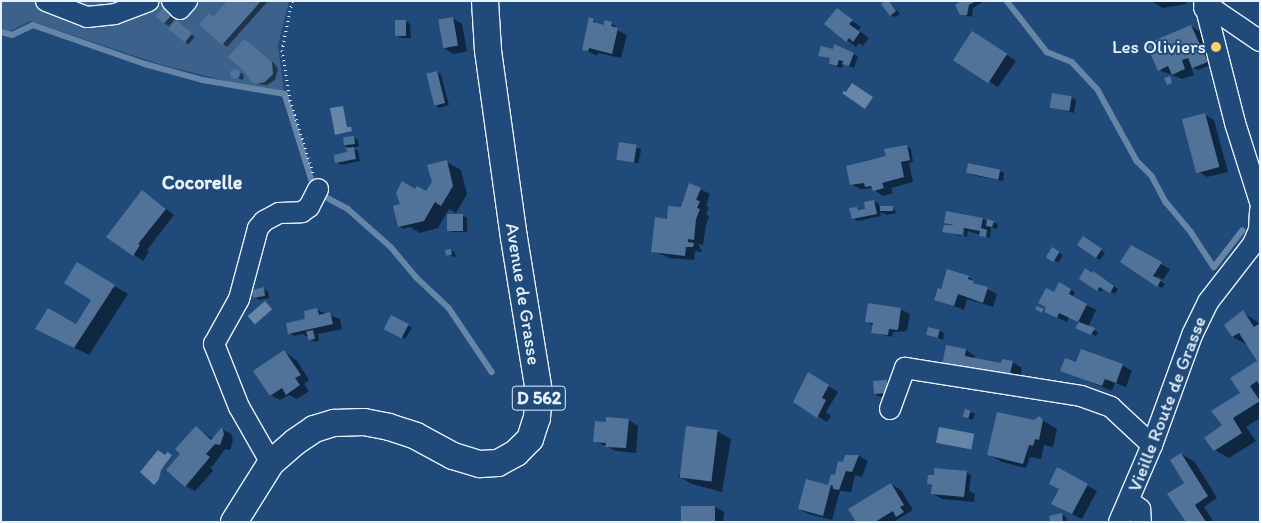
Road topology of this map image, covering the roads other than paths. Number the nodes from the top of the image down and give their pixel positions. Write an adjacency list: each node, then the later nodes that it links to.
1 (46, 1): 2 (street)
2 (149, 1)
3 (172, 1): 4 (street)
4 (187, 1)
5 (485, 1): 14 (main road, Avenue de Grasse / D 562)
6 (1204, 4): 7 (street); 9 (street)
7 (1260, 41)
8 (316, 193): 14 (street)
9 (1260, 202)
10 (1260, 211): 11 (street, Vieille Route de Grasse)
11 (1256, 245): 13 (street, Vieille Route de Grasse)
12 (890, 409): 13 (street)
13 (1152, 446): 15 (street, Vieille Route de Grasse)
14 (271, 463): 16 (main road, Avenue de Grasse / D 562)
15 (1129, 502): 17 (street, Vieille Route de Grasse); 18 (street)
16 (234, 522)
17 (1119, 522)
18 (1141, 522)

